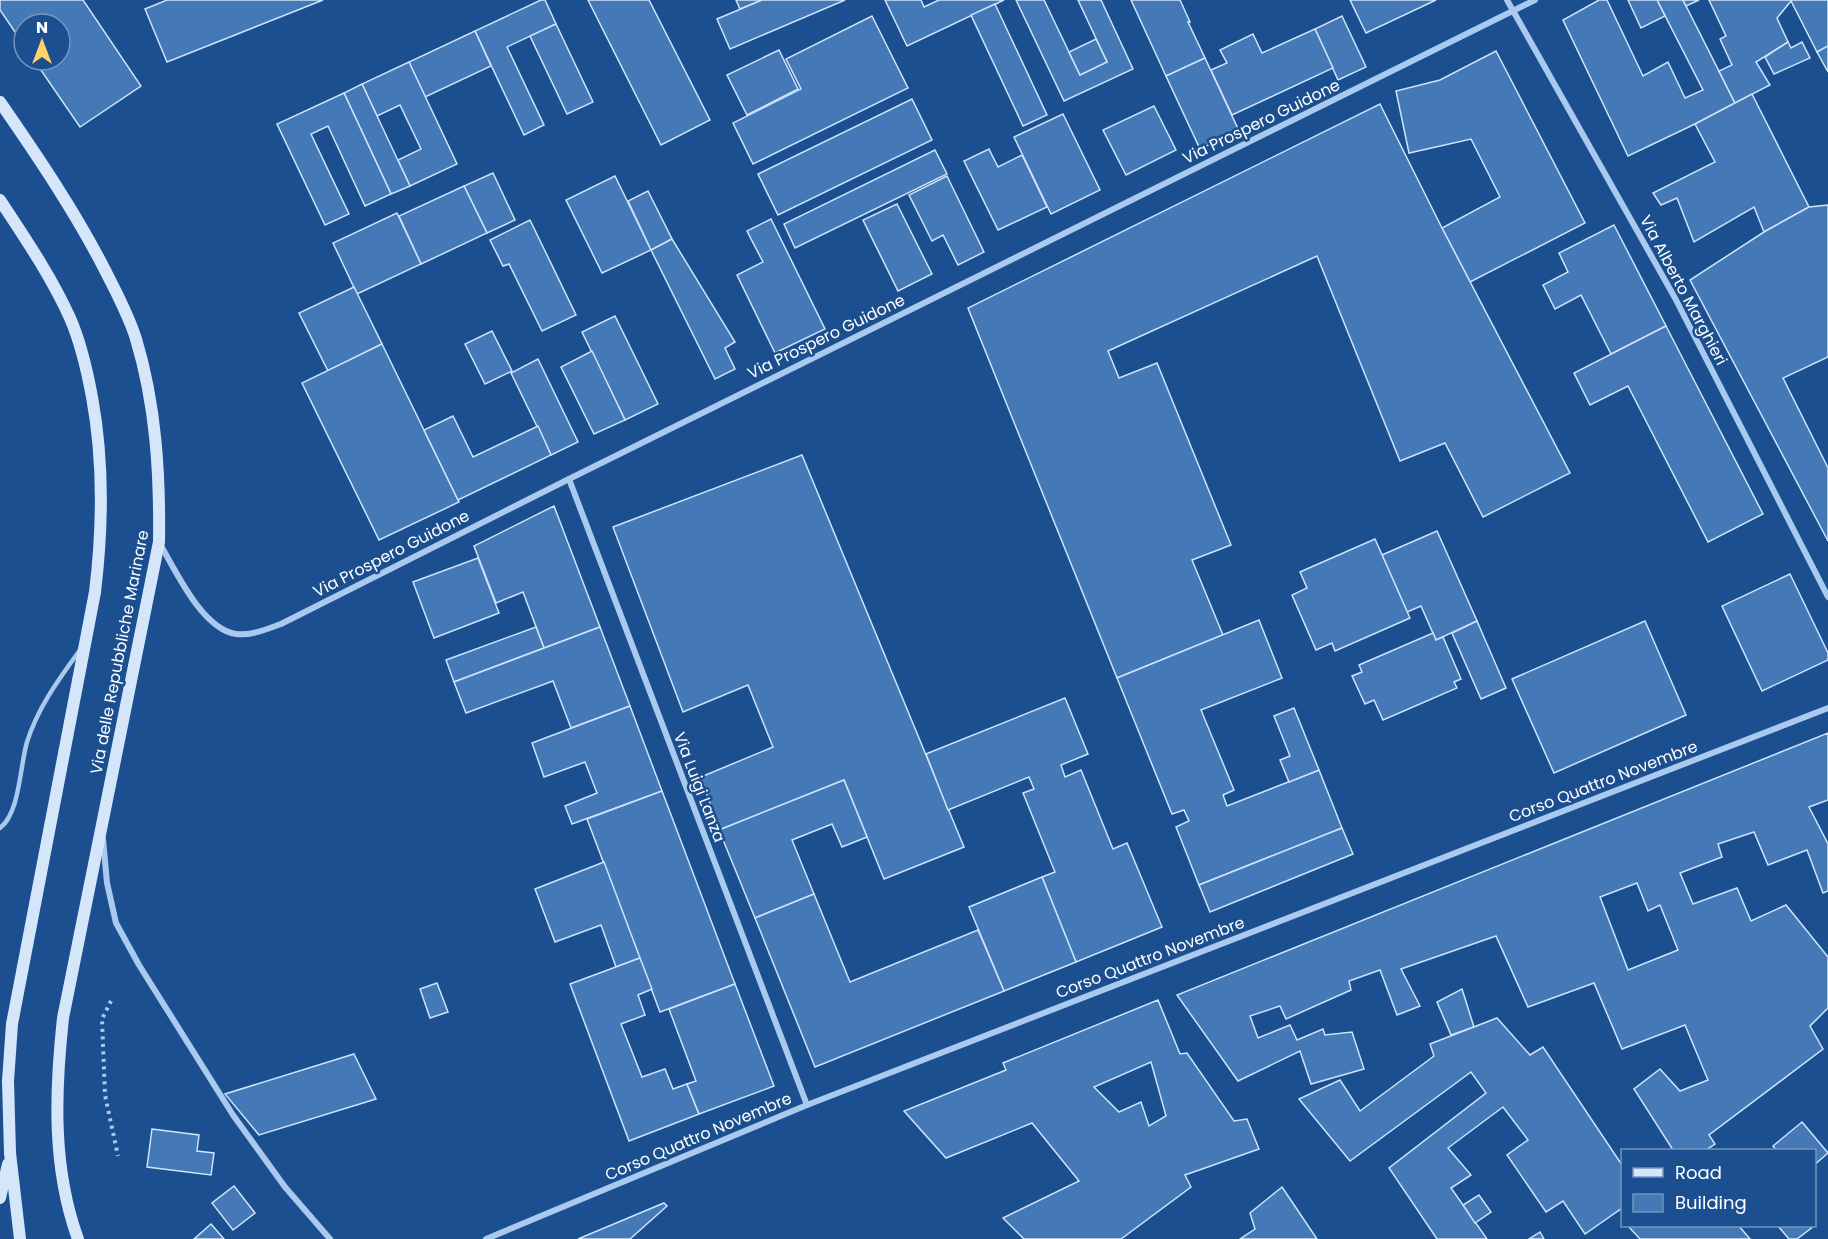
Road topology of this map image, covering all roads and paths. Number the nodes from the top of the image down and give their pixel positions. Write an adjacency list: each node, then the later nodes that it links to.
1 (1508, 0): 3 (street, Via Alberto Marghieri)
2 (1535, 0): 3 (street, Via Prospero Guidone)
3 (1513, 11): 6 (street, Via Prospero Guidone); 8 (street, Via Alberto Marghieri)
4 (0, 102): 7 (main road, Via delle Repubbliche Marinare)
5 (0, 200): 9 (main road)
6 (569, 479): 7 (street, Via Prospero Guidone); 14 (street, Via Luigi Lanza)
7 (159, 543): 12 (main road, Via delle Repubbliche Marinare)
8 (1828, 597)
9 (85, 643): 11 (lane); 16 (main road)
10 (1828, 708): 14 (street, Corso Quattro Novembre)
11 (0, 828)
12 (102, 830): 20 (main road, Via delle Repubbliche Marinare); 21 (street)
13 (111, 1001): 17 (path)
14 (807, 1105): 22 (street, Corso Quattro Novembre)
15 (0, 1123): 16 (main road)
16 (10, 1153): 18 (main road); 19 (main road)
17 (118, 1156)
18 (0, 1198)
19 (20, 1239)
20 (78, 1239)
21 (330, 1239)
22 (486, 1239)

